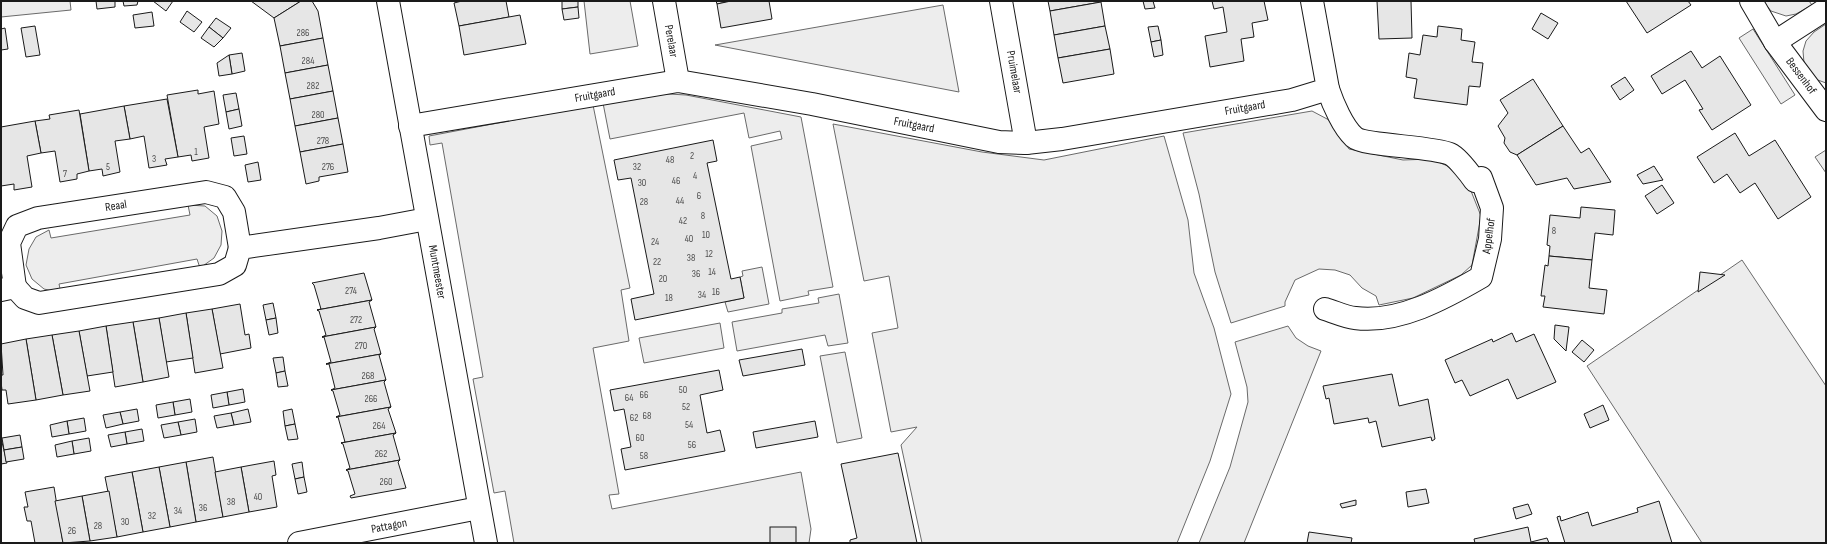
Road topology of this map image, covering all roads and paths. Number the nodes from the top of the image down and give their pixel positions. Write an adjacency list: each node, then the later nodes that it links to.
1 (388, 1): 11 (street, Muntmeester)
2 (664, 1): 8 (street, Perelaar)
3 (1001, 1): 12 (street, Pruimelaar)
4 (1312, 1): 9 (street)
5 (1751, 1): 7 (street, Bessenhof)
6 (1826, 9): 7 (street)
7 (1775, 42): 10 (street, Bessenhof)
8 (678, 81): 11 (street, Fruitgaard); 12 (street, Fruitgaard)
9 (1328, 89): 12 (street, Fruitgaard); 16 (street, Appelhof)
10 (1826, 110)
11 (410, 126): 13 (street, Muntmeester)
12 (1026, 143)
13 (427, 219): 14 (street); 17 (street, Muntmeester)
14 (240, 248): 15 (street, Reaal); 15 (street, Reaal)
15 (8, 288)
16 (1325, 309)
17 (479, 508): 18 (street, Pattagon); 19 (street, Muntmeester)
18 (299, 543)
19 (486, 543)

